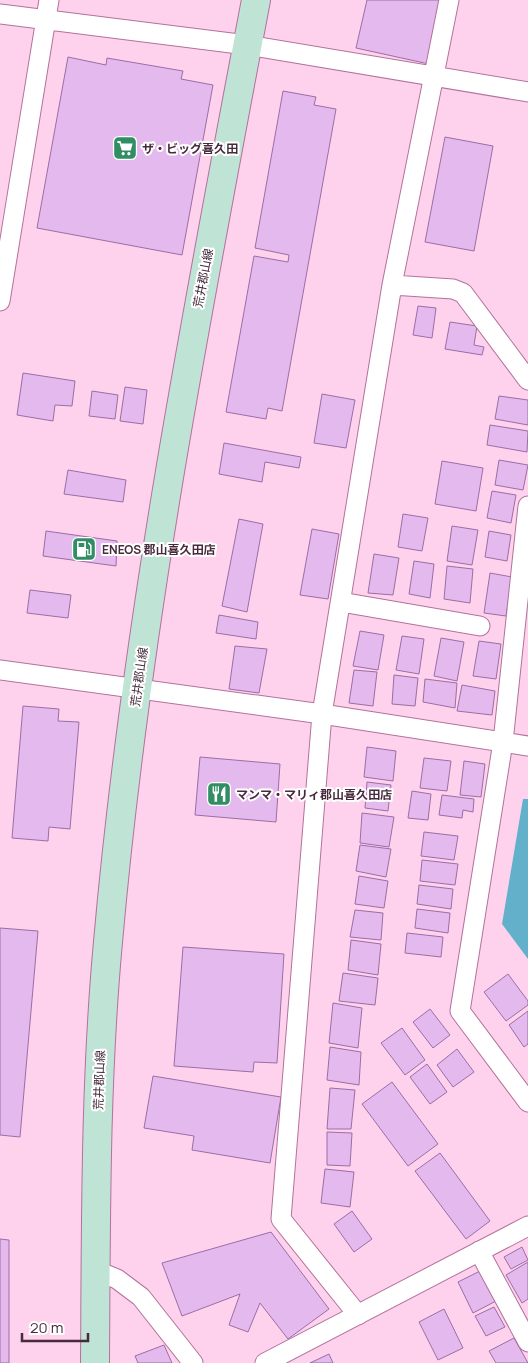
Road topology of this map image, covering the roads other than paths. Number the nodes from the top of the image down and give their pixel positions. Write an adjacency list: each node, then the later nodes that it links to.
1 (49, 0): 5 (street)
2 (256, 0): 6 (main road, 荒井郡山線)
3 (449, 0): 7 (street)
4 (0, 14): 5 (street)
5 (45, 21): 6 (street); 10 (street)
6 (247, 46): 7 (street); 16 (main road, 荒井郡山線)
7 (435, 75): 8 (street); 9 (street)
8 (528, 92)
9 (392, 285): 11 (street); 13 (street)
10 (0, 301)
11 (528, 380)
12 (528, 506): 18 (street)
13 (341, 602): 14 (street); 17 (street)
14 (480, 626)
15 (0, 670): 16 (street)
16 (136, 690): 17 (street); 23 (main road, 荒井郡山線)
17 (322, 714): 18 (street); 24 (street)
18 (503, 742): 19 (street); 20 (street)
19 (528, 746)
20 (528, 1102)
21 (528, 1226): 22 (street)
22 (479, 1251): 24 (street); 25 (street)
23 (95, 1270): 26 (main road, 荒井郡山線); 27 (street)
24 (358, 1315): 28 (street)
25 (528, 1342)
26 (95, 1363)
27 (193, 1363)
28 (265, 1363)

